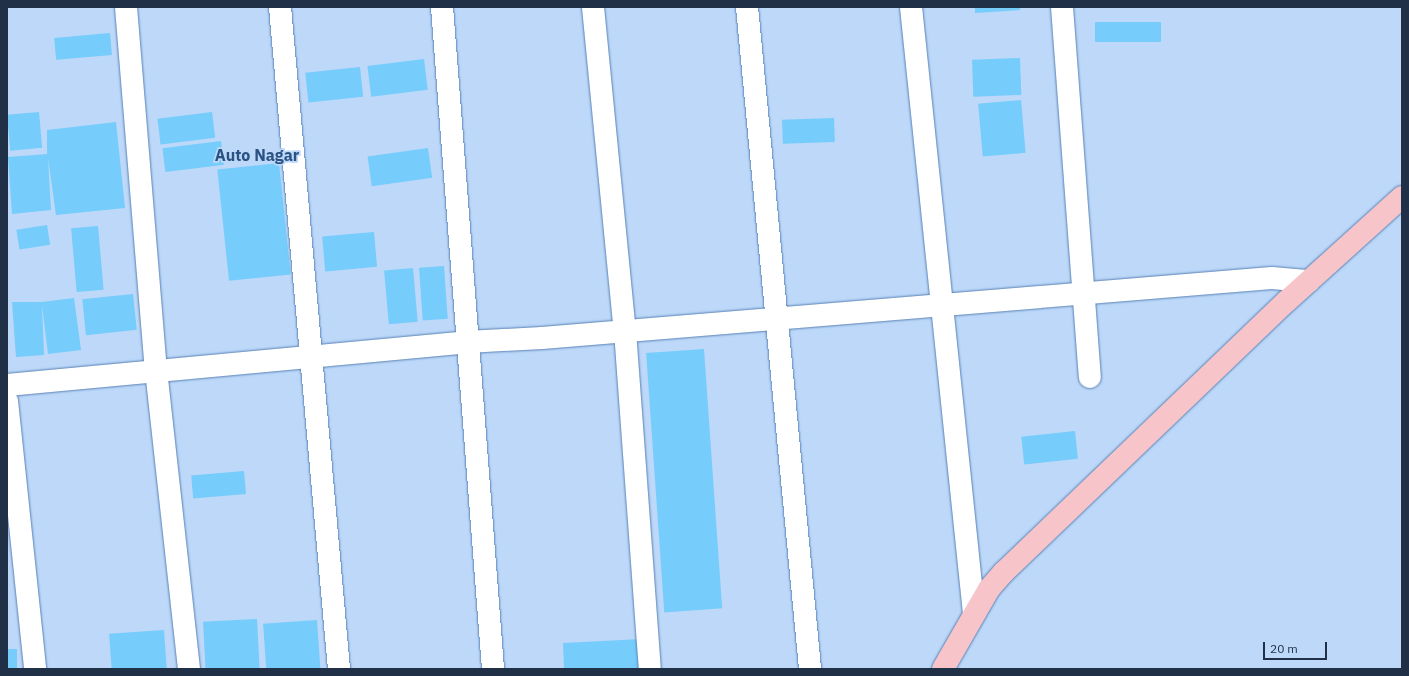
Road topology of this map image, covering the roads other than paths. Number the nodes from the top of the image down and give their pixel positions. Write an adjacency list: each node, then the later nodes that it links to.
1 (126, 7): 16 (street)
2 (280, 7): 15 (street)
3 (442, 7): 14 (street)
4 (593, 7): 13 (street)
5 (747, 7): 12 (street)
6 (911, 7): 11 (street)
7 (1062, 7): 10 (street)
8 (1402, 197): 9 (main road)
9 (1310, 281): 10 (street); 20 (main road)
10 (1084, 293): 11 (street); 17 (street)
11 (943, 305): 12 (street); 20 (street)
12 (777, 319): 13 (street); 26 (street)
13 (625, 331): 14 (street); 25 (street)
14 (467, 342): 15 (street); 24 (street)
15 (311, 357): 16 (street); 23 (street)
16 (156, 370): 18 (street); 22 (street)
17 (1090, 377)
18 (7, 384)
19 (7, 401): 21 (street)
20 (974, 614): 27 (main road)
21 (35, 669)
22 (189, 669)
23 (339, 669)
24 (493, 669)
25 (650, 669)
26 (810, 669)
27 (943, 669)

